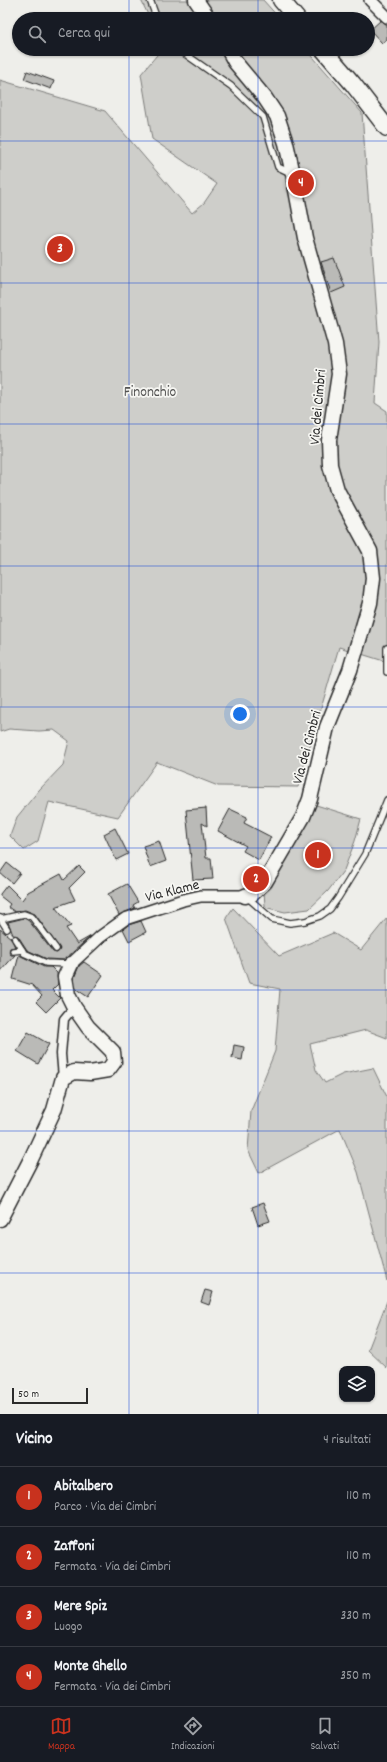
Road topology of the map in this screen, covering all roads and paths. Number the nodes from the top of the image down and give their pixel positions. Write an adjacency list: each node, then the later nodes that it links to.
1 (150, 0): 5 (lane)
2 (196, 0): 6 (street)
3 (281, 0): 7 (main road)
4 (370, 0): 8 (street)
5 (154, 12)
6 (204, 12)
7 (291, 12)
8 (387, 17)
9 (188, 56): 13 (lane)
10 (232, 56): 13 (street, Via dei Cimbri)
11 (329, 56): 12 (main road)
12 (387, 128)
13 (293, 174): 17 (street, Via dei Cimbri)
14 (387, 648): 15 (lane)
15 (387, 672)
16 (387, 800): 17 (lane)
17 (245, 896): 24 (street, Via Klame)
18 (1, 919): 19 (lane); 21 (lane)
19 (8, 929)
20 (15, 940): 22 (lane)
21 (56, 949)
22 (22, 950): 23 (lane); 24 (lane)
23 (13, 951)
24 (70, 962): 25 (street)
25 (74, 1007): 26 (street); 26 (street)
26 (63, 1078): 27 (street)
27 (0, 1218)

